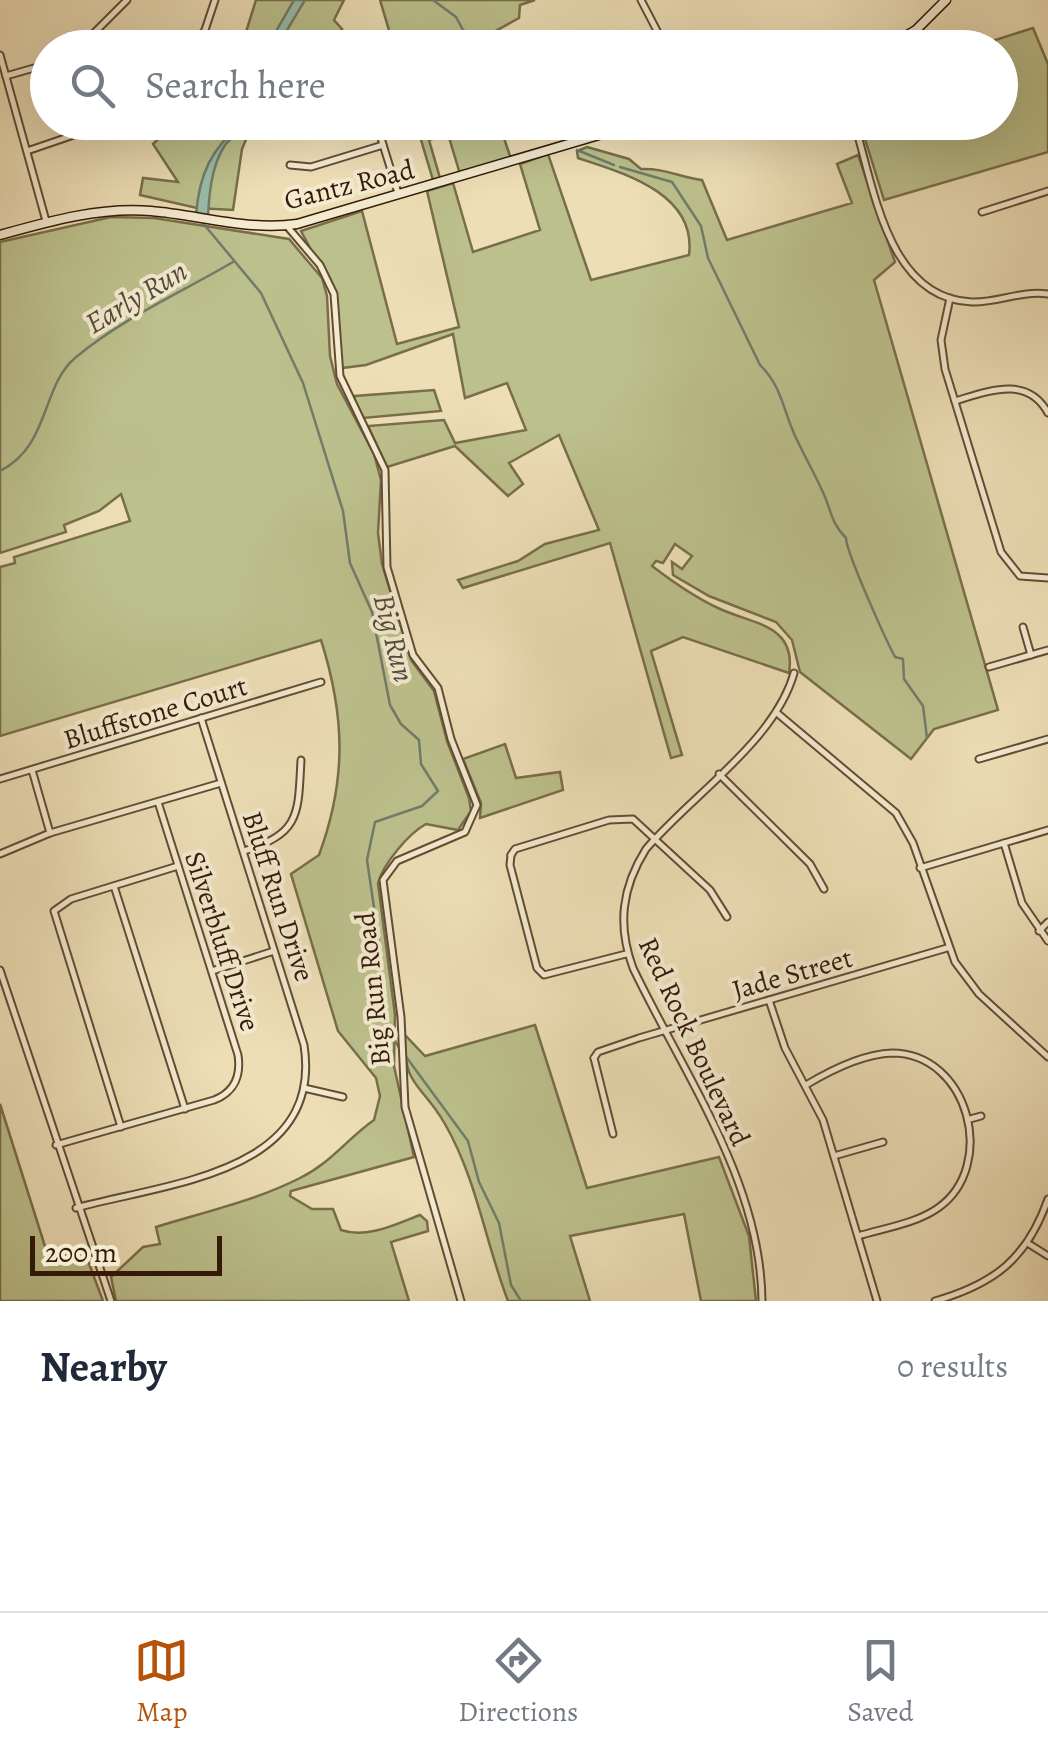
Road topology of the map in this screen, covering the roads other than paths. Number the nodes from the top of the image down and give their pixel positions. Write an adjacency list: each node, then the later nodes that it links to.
1 (127, 0): 5 (street)
2 (215, 0): 6 (street)
3 (642, 0): 7 (street)
4 (946, 0): 8 (main road)
5 (97, 30)
6 (205, 30)
7 (657, 30)
8 (916, 30)
9 (0, 55): 11 (street)
10 (30, 69): 11 (street)
11 (6, 76): 17 (street)
12 (59, 140): 17 (street)
13 (381, 140): 16 (street)
14 (583, 140): 20 (main road, Gantz Road)
15 (860, 140): 26 (street)
16 (383, 145): 18 (street); 20 (street)
17 (27, 151): 22 (street)
18 (290, 165)
19 (1048, 191): 21 (street)
20 (398, 196): 23 (main road, Gantz Road)
21 (982, 212)
22 (46, 222): 23 (main road, Gantz Road); 24 (main road, Gantz Road)
23 (286, 226): 91 (street, Big Run Road)
24 (0, 235)
25 (1048, 294): 26 (street)
26 (950, 298): 27 (street)
27 (956, 402): 28 (street); 29 (street)
28 (1048, 414)
29 (1048, 578)
30 (1023, 627): 32 (street)
31 (1048, 650): 32 (street)
32 (1031, 655): 33 (street)
33 (989, 668)
34 (794, 674): 36 (street, Red Rock Boulevard)
35 (321, 682): 37 (street, Bluffstone Court)
36 (776, 713): 42 (street, Red Rock Boulevard); 55 (street)
37 (201, 718): 41 (street, Bluffstone Court); 44 (street, Bluff Run Drive)
38 (1048, 738): 39 (street)
39 (979, 759)
40 (300, 760): 51 (street)
41 (32, 770): 43 (street, Bluffstone Court); 47 (street)
42 (719, 774): 48 (street, Red Rock Boulevard); 57 (street)
43 (0, 780)
44 (221, 782): 45 (street); 51 (street, Bluff Run Drive)
45 (158, 802): 47 (street); 54 (street, Silverbluff Drive)
46 (1048, 830): 49 (street)
47 (50, 833): 52 (street)
48 (656, 837): 53 (street); 58 (street); 64 (street, Red Rock Boulevard)
49 (1004, 843): 55 (street); 60 (street)
50 (503, 850): 53 (street)
51 (244, 852): 63 (street, Bluff Run Drive)
52 (0, 854)
53 (512, 855): 67 (street)
54 (178, 866): 56 (street); 66 (street, Silverbluff Drive)
55 (920, 868): 62 (street)
56 (114, 886): 77 (street); 80 (street)
57 (824, 889)
58 (727, 917)
59 (1048, 922): 60 (street)
60 (1039, 931): 61 (street)
61 (1048, 941)
62 (948, 948): 69 (street, Jade Street); 72 (street)
63 (274, 951): 66 (street); 75 (street, Bluff Run Drive)
64 (627, 953): 67 (street); 70 (street, Red Rock Boulevard)
65 (0, 970): 83 (street)
66 (212, 972): 77 (street, Silverbluff Drive)
67 (544, 975): 68 (street)
68 (539, 983)
69 (770, 1000): 70 (street, Jade Street); 74 (street)
70 (664, 1031): 73 (street, Jade Street); 92 (street, Red Rock Boulevard)
71 (586, 1054): 73 (street)
72 (1048, 1056)
73 (594, 1058): 81 (street)
74 (806, 1085): 79 (street); 84 (street)
75 (304, 1088): 76 (street); 86 (street)
76 (343, 1096)
77 (186, 1109): 80 (street)
78 (981, 1116): 79 (street)
79 (970, 1119): 87 (street)
80 (121, 1126): 83 (street)
81 (612, 1134)
82 (883, 1142): 84 (street)
83 (56, 1145): 86 (street)
84 (834, 1156): 87 (street)
85 (1048, 1199): 88 (street)
86 (76, 1208): 90 (street)
87 (858, 1236): 93 (street)
88 (1029, 1244): 89 (street); 94 (street)
89 (1048, 1256)
90 (111, 1301)
91 (461, 1301)
92 (762, 1301)
93 (877, 1301)
94 (935, 1301)

